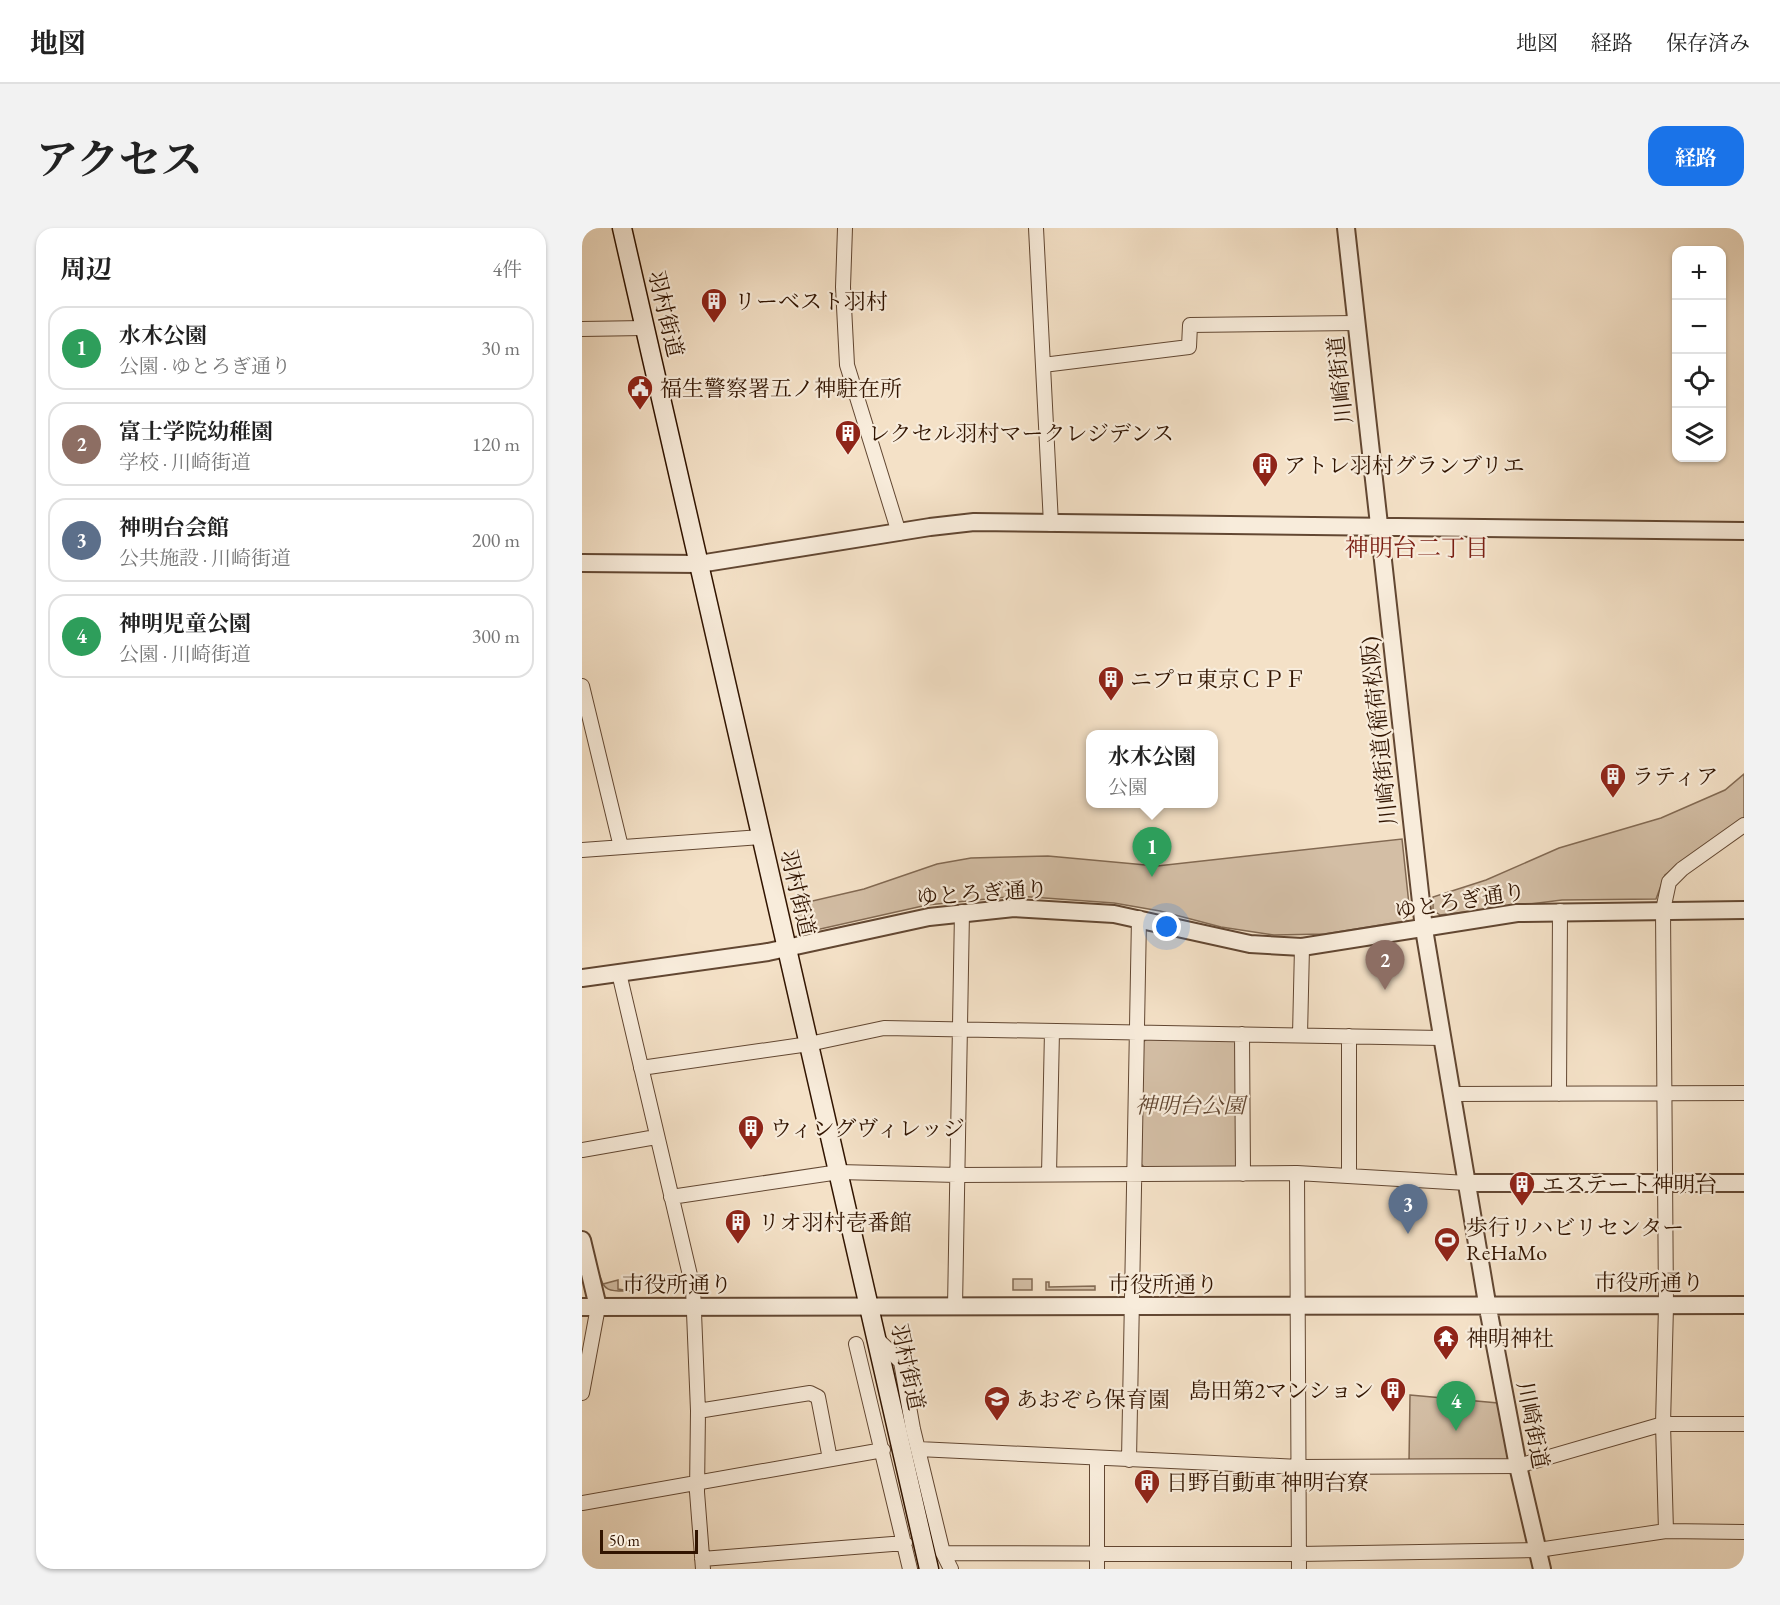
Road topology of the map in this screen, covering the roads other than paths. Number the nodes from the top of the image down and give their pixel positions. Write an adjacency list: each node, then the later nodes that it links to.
1 (622, 228): 6 (main road, 羽村街道)
2 (845, 228): 12 (street)
3 (1036, 228): 8 (street)
4 (1346, 228): 5 (street, 川崎街道)
5 (1356, 323): 8 (street); 10 (street, 川崎街道)
6 (644, 328): 7 (street); 14 (main road, 羽村街道)
7 (582, 329)
8 (1043, 366): 9 (street)
9 (1051, 524): 10 (street); 12 (street)
10 (1379, 528): 11 (street); 25 (street, 川崎街道(稲荷松阪))
11 (1744, 531)
12 (898, 533): 14 (street)
13 (582, 563): 14 (street)
14 (699, 564): 17 (main road, 羽村街道)
15 (582, 686): 18 (street)
16 (1744, 825): 20 (street)
17 (761, 837): 18 (street); 27 (main road, 羽村街道)
18 (621, 847): 19 (street)
19 (582, 850)
20 (1663, 910): 21 (street, ゆとろぎ通り); 22 (street, ゆとろぎ通り); 39 (street)
21 (1744, 910)
22 (1560, 911): 25 (street, ゆとろぎ通り); 42 (street)
23 (962, 912): 24 (street, ゆとろぎ通り); 27 (street, ゆとろぎ通り); 30 (street)
24 (1139, 918): 26 (street, ゆとろぎ通り); 32 (street)
25 (1424, 929): 26 (street, ゆとろぎ通り); 36 (street)
26 (1302, 947): 34 (street)
27 (786, 948): 28 (street, ゆとろぎ通り); 37 (main road, 羽村街道)
28 (619, 973): 29 (street, ゆとろぎ通り); 38 (street)
29 (582, 978)
30 (960, 1030): 31 (street); 37 (street); 50 (street)
31 (1052, 1031): 32 (street); 47 (street)
32 (1137, 1033): 33 (street); 48 (street)
33 (1242, 1034): 34 (street); 49 (street)
34 (1300, 1035): 35 (street)
35 (1349, 1036): 36 (street); 51 (street)
36 (1440, 1038): 41 (street)
37 (809, 1044): 38 (street); 45 (main road, 羽村街道)
38 (641, 1068): 43 (street)
39 (1663, 1093): 40 (street); 42 (street); 54 (street)
40 (1744, 1093)
41 (1453, 1094): 42 (street); 52 (street, 川崎街道)
42 (1559, 1094)
43 (656, 1137): 44 (street); 55 (street)
44 (582, 1150)
45 (839, 1172): 50 (street); 55 (street); 64 (main road, 羽村街道)
46 (1297, 1173): 49 (street); 51 (street); 65 (street)
47 (1049, 1174): 48 (street); 50 (street)
48 (1135, 1174): 49 (street); 60 (street)
49 (1243, 1174)
50 (957, 1175): 59 (street)
51 (1349, 1176): 52 (street)
52 (1467, 1183): 54 (street); 57 (street, 川崎街道)
53 (1744, 1183): 54 (street)
54 (1665, 1184): 61 (street)
55 (672, 1197): 63 (street)
56 (582, 1240): 62 (street)
57 (1487, 1304): 61 (street, 市役所通り); 65 (street, 市役所通り); 77 (street, 川崎街道)
58 (1744, 1305): 61 (street, 市役所通り)
59 (955, 1306): 60 (street, 市役所通り); 64 (street, 市役所通り)
60 (1133, 1306): 65 (street, 市役所通り); 76 (street)
61 (1665, 1306): 70 (street)
62 (590, 1307): 63 (street, 市役所通り); 68 (street)
63 (696, 1307): 64 (street, 市役所通り); 69 (street)
64 (870, 1307): 66 (main road, 羽村街道)
65 (1297, 1307): 78 (street)
66 (877, 1339): 72 (street); 90 (main road, 羽村街道)
67 (856, 1344): 73 (street)
68 (582, 1393)
69 (698, 1411): 75 (street); 79 (street)
70 (1663, 1424): 71 (street); 77 (street); 81 (street)
71 (1744, 1424)
72 (918, 1449): 74 (street); 85 (street)
73 (883, 1450): 75 (street); 83 (street)
74 (1097, 1458): 76 (street); 86 (street)
75 (830, 1459): 79 (street)
76 (1129, 1460): 78 (street)
77 (1518, 1466): 78 (street); 84 (street, 川崎街道)
78 (1299, 1467): 87 (street)
79 (697, 1483): 80 (street); 88 (street)
80 (582, 1503)
81 (1666, 1531): 82 (street); 84 (street)
82 (1744, 1532)
83 (905, 1543): 88 (street); 89 (street)
84 (1538, 1550): 87 (street); 94 (street, 川崎街道)
85 (943, 1553): 86 (street); 91 (street)
86 (1097, 1554): 87 (street); 92 (street)
87 (1299, 1554): 93 (street)
88 (702, 1564)
89 (910, 1569)
90 (930, 1569)
91 (951, 1569)
92 (1097, 1569)
93 (1299, 1569)
94 (1542, 1569)

